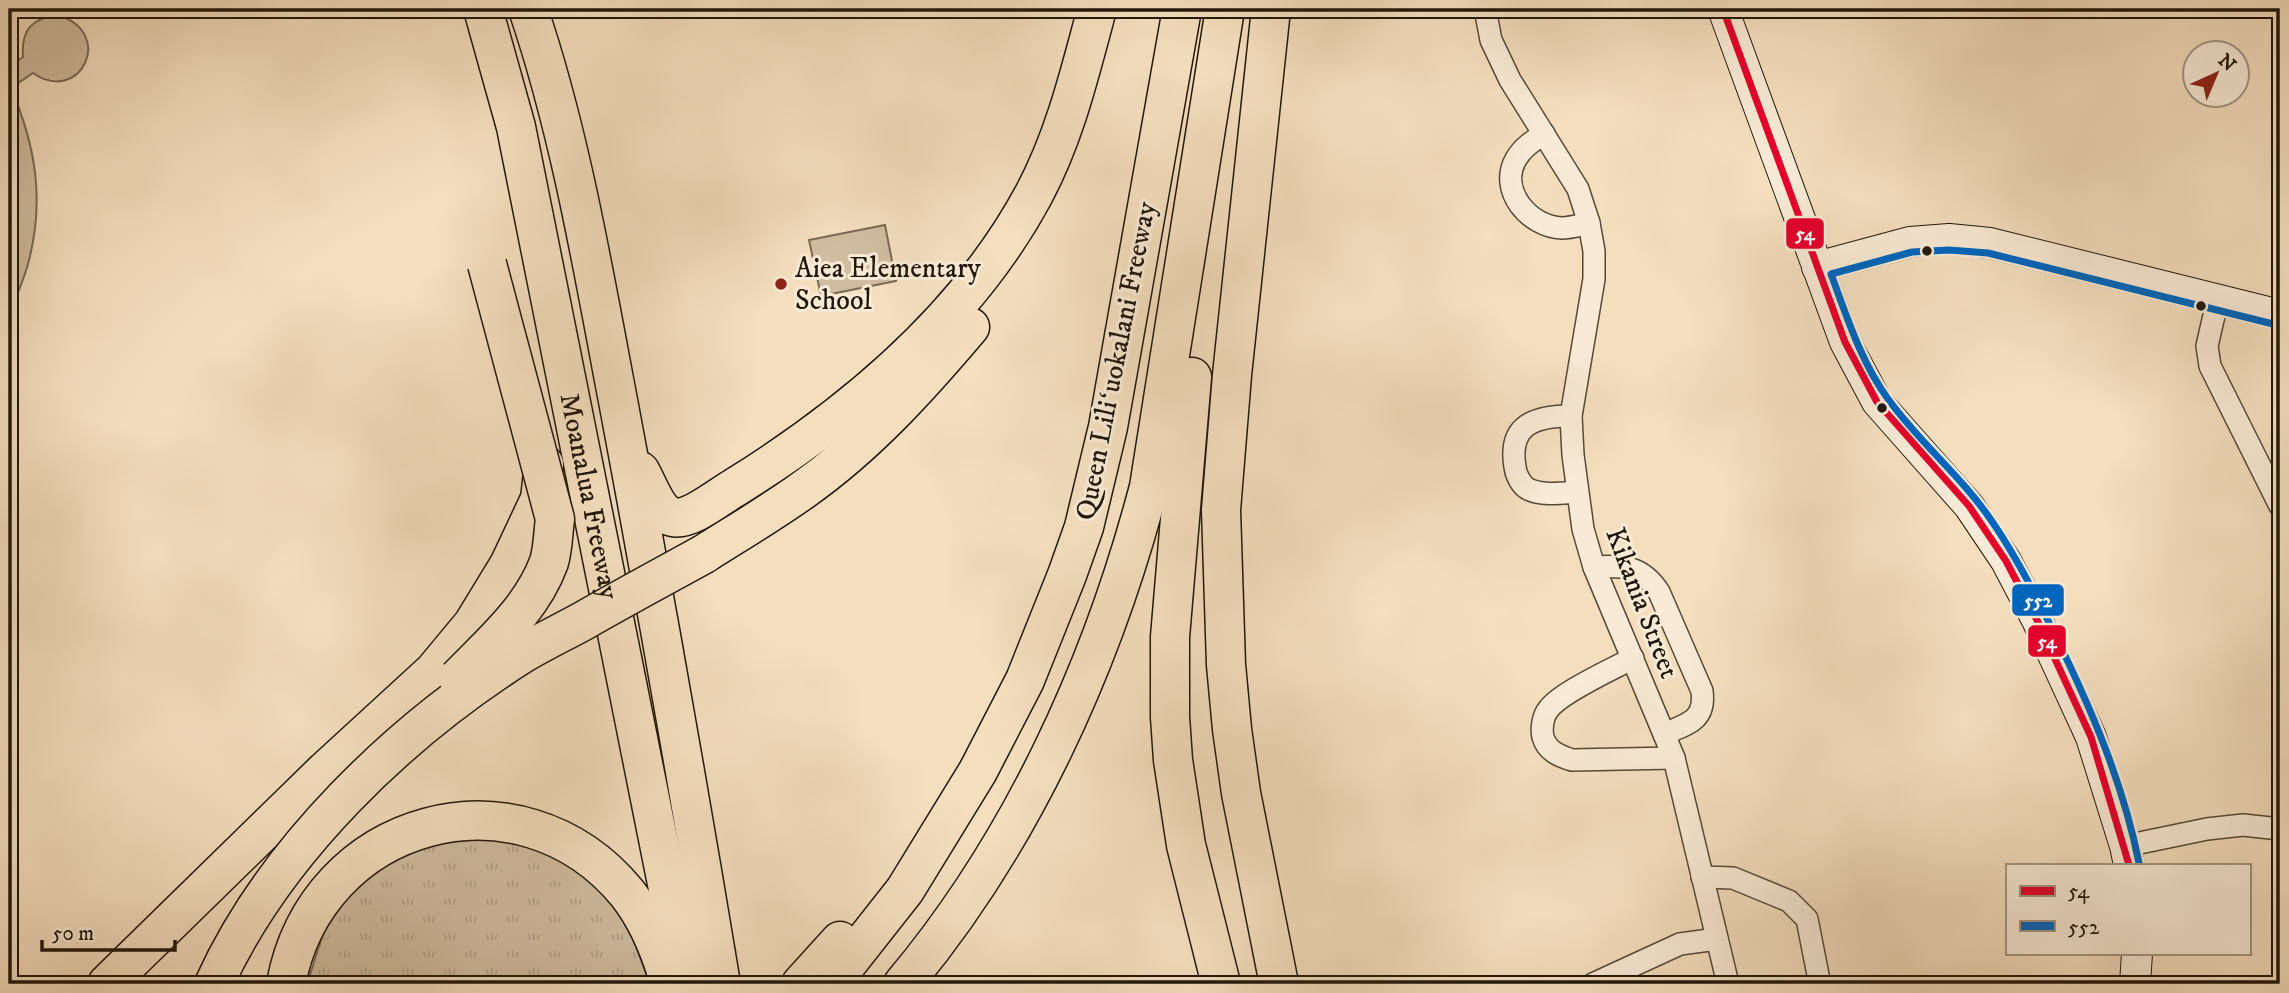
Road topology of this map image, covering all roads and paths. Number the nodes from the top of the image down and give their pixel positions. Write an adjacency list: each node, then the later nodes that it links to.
1 (482, 9): 16 (highway, Moanalua Freeway)
2 (528, 9): 15 (highway)
3 (556, 9): 15 (highway)
4 (1097, 9): 20 (highway)
5 (1113, 9): 29 (highway, bridge)
6 (1182, 9): 27 (highway, Queen Liliʻuokalani Freeway)
7 (1226, 9): 44 (highway, Queen Liliʻuokalani Freeway); 45 (highway)
8 (1271, 9): 46 (highway)
9 (1485, 9): 11 (street, Kikania Street)
10 (1723, 9): 14 (street)
11 (1544, 134): 12 (street, Kikania Street); 12 (street)
12 (1589, 223): 19 (street, Kikania Street)
13 (487, 264): 29 (highway, bridge)
14 (1817, 267): 17 (street); 31 (street)
15 (594, 275): 20 (highway, Moanalua Freeway)
16 (545, 277): 35 (highway); 39 (highway, Moanalua Freeway)
17 (2218, 298): 18 (street); 22 (street)
18 (2280, 315)
19 (1571, 416): 21 (street, Kikania Street); 21 (street)
20 (626, 445): 28 (highway, Moanalua Freeway)
21 (1577, 492): 23 (street, Kikania Street)
22 (2280, 506)
23 (1594, 567): 24 (street, Kikania Street); 25 (street)
24 (1633, 658): 25 (street, Kikania Street); 26 (street)
25 (1664, 734): 26 (street, Kikania Street)
26 (1674, 758): 32 (street, Kikania Street)
27 (978, 771): 42 (highway); 43 (highway, Queen Liliʻuokalani Freeway)
28 (687, 782): 40 (highway, Moanalua Freeway); 41 (highway)
29 (347, 793): 36 (highway, bridge)
30 (2280, 829): 31 (street)
31 (2127, 856)
32 (1702, 877): 33 (street, Kikania Street); 49 (street)
33 (1717, 939): 47 (street); 48 (street, Kikania Street)
34 (2137, 954): 50 (street)
35 (107, 984)
36 (214, 984)
37 (286, 984): 38 (highway)
38 (669, 984)
39 (687, 984)
40 (721, 984)
41 (735, 984)
42 (802, 984)
43 (831, 984)
44 (903, 984)
45 (1221, 984)
46 (1279, 984)
47 (1593, 984)
48 (1728, 984)
49 (1818, 984)
50 (2135, 984)

